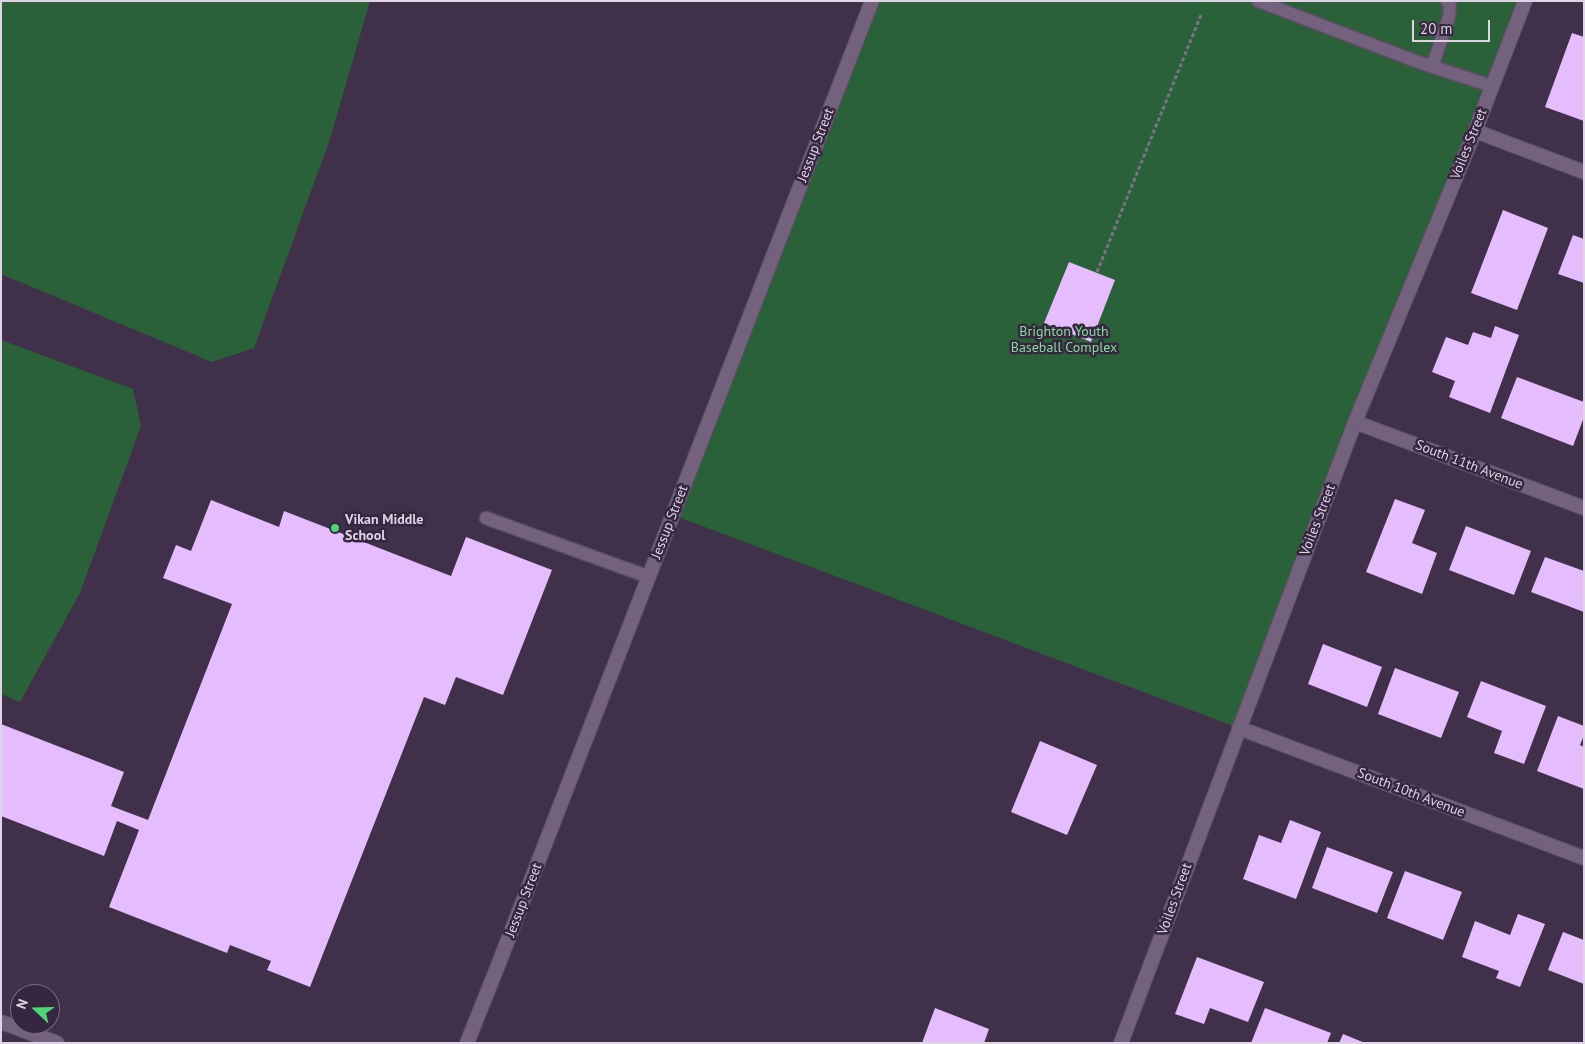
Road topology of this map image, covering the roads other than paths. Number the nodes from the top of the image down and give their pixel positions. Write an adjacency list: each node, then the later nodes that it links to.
1 (872, 1): 12 (street, Jessup Street)
2 (1258, 1): 5 (lane)
3 (1448, 1): 5 (lane)
4 (1524, 1): 6 (street, Voiles Street)
5 (1432, 67): 6 (lane)
6 (1492, 86): 7 (street, Voiles Street)
7 (1475, 131): 8 (street); 9 (street, Voiles Street)
8 (1584, 172)
9 (1355, 422): 10 (street, South 11th Avenue); 13 (street, Voiles Street)
10 (1584, 508)
11 (486, 518): 12 (lane)
12 (649, 577): 17 (street, Jessup Street)
13 (1239, 728): 14 (street, South 10th Avenue); 18 (street, Voiles Street)
14 (1584, 858)
15 (1, 1022): 16 (street)
16 (57, 1043)
17 (467, 1043)
18 (1121, 1043)

